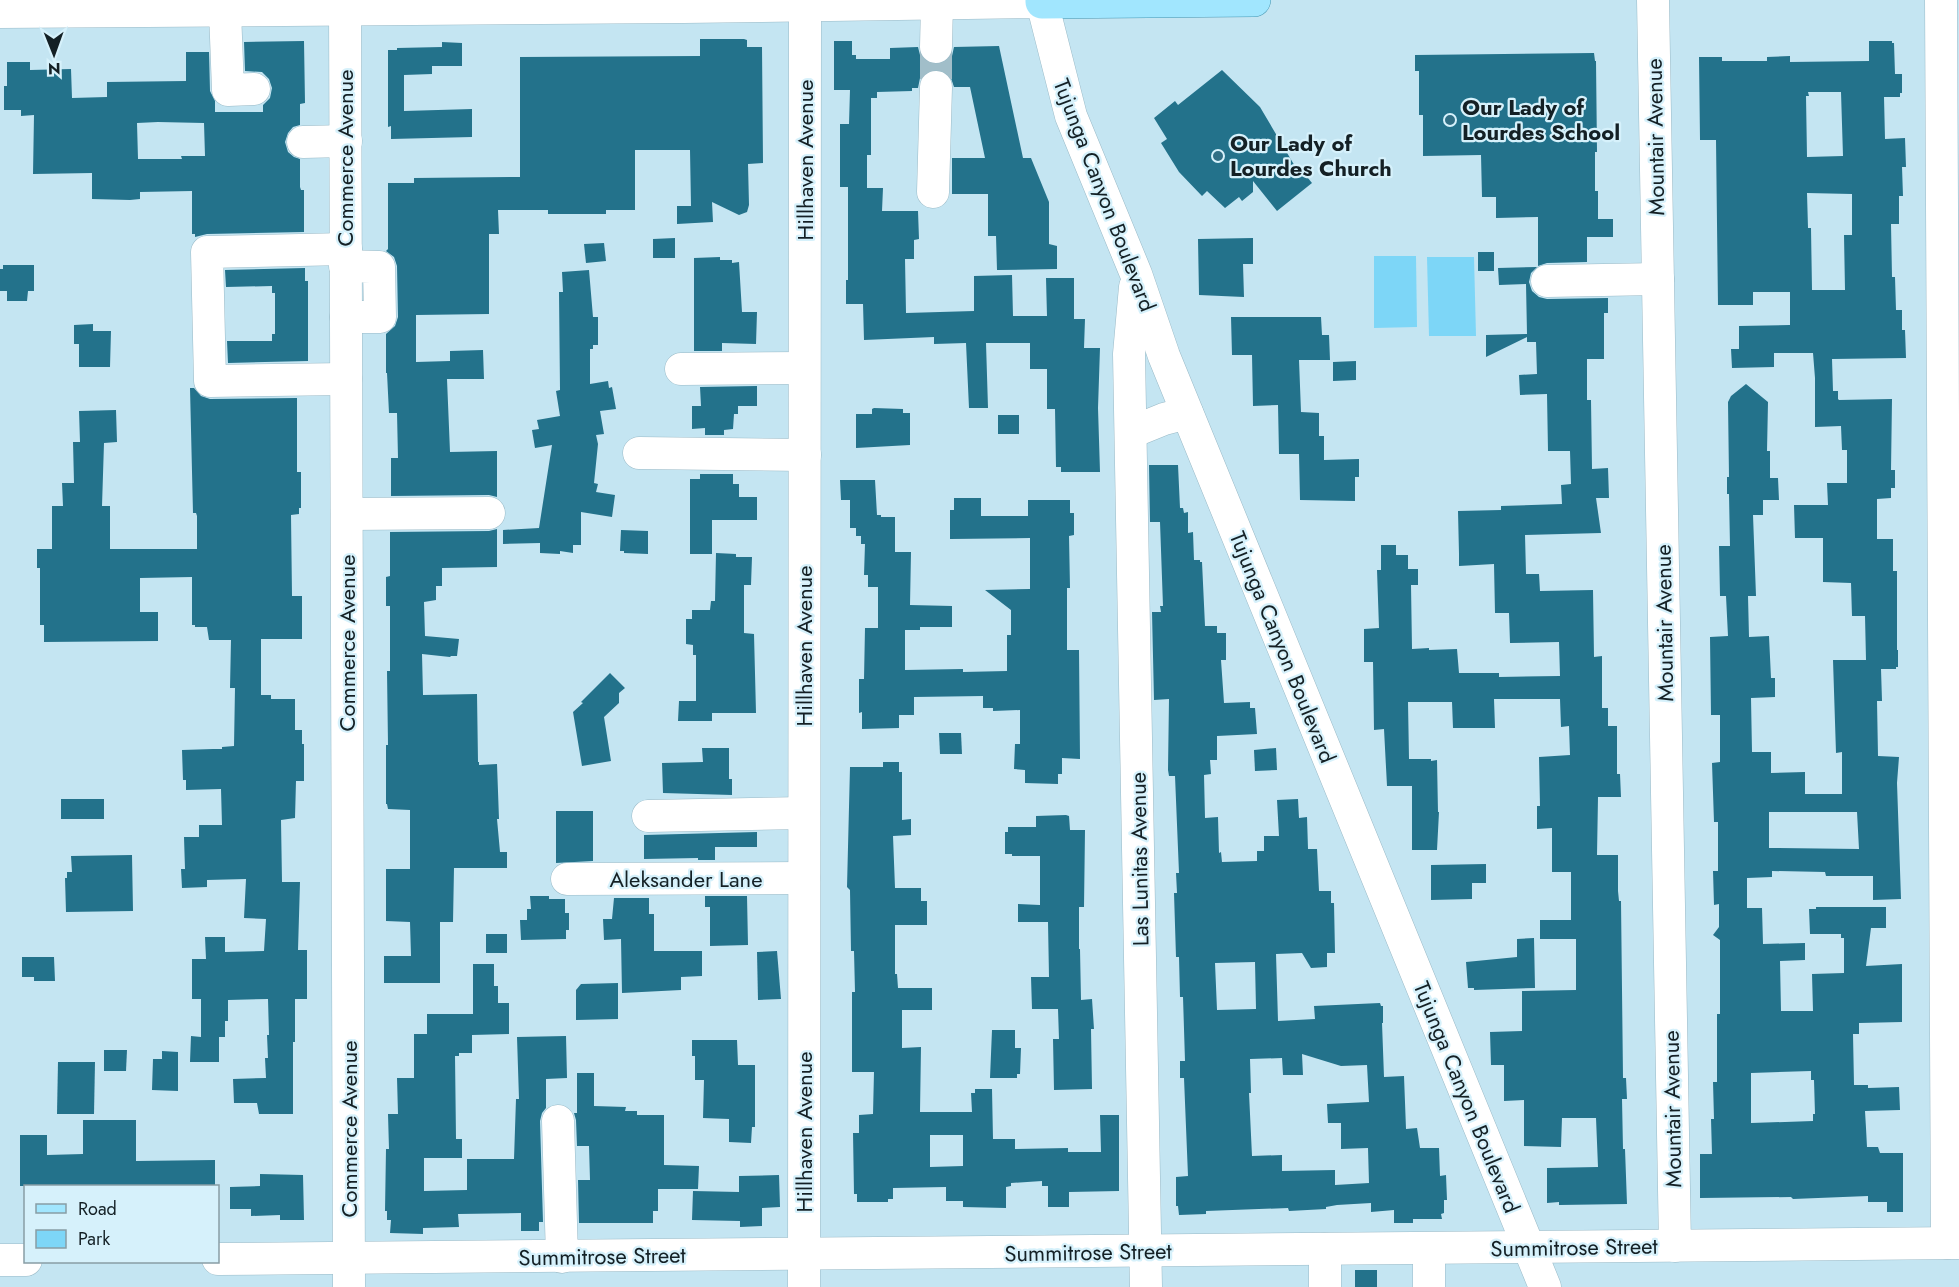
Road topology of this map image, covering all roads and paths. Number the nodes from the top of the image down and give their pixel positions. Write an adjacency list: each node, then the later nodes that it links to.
1 (1254, 0): 4 (main road)
2 (1653, 0): 19 (street, Mountair Avenue)
3 (1941, 0): 35 (street)
4 (1042, 1): 5 (street); 18 (street, Tujunga Canyon Boulevard)
5 (937, 3): 8 (street); 11 (street)
6 (684, 4): 7 (street); 8 (street)
7 (345, 5): 9 (street); 14 (street, Commerce Avenue)
8 (805, 5): 21 (street, Hillhaven Avenue)
9 (225, 11): 10 (street); 13 (street)
10 (0, 12)
11 (936, 47)
12 (936, 87): 16 (street)
13 (254, 89)
14 (345, 141): 15 (street); 17 (street, Commerce Avenue)
15 (303, 142)
16 (933, 192)
17 (346, 258): 23 (street, Commerce Avenue); 23 (street)
18 (1136, 274): 24 (street, Tujunga Canyon Boulevard); 25 (street, Las Lunitas Avenue)
19 (1658, 279): 20 (street); 36 (street, Mountair Avenue)
20 (1547, 281)
21 (804, 368): 22 (street); 27 (street, Hillhaven Avenue)
22 (681, 369)
23 (346, 379): 29 (street, Commerce Avenue)
24 (1187, 413): 25 (street); 37 (street, Tujunga Canyon Boulevard)
25 (1132, 432): 40 (street, Las Lunitas Avenue)
26 (639, 453): 27 (street)
27 (805, 455): 30 (street, Hillhaven Avenue)
28 (489, 513): 29 (street)
29 (347, 514): 46 (street, Commerce Avenue)
30 (804, 813): 31 (street); 32 (street, Hillhaven Avenue)
31 (648, 816)
32 (804, 878): 33 (street, Aleksander Lane); 41 (street, Hillhaven Avenue)
33 (567, 879)
34 (558, 1120): 42 (street)
35 (1953, 1243): 36 (street, Summitrose Street)
36 (1675, 1246): 37 (street, Summitrose Street)
37 (1529, 1248): 39 (street, Summitrose Street); 51 (street, Tujunga Canyon Boulevard)
38 (1325, 1249): 39 (street, Summitrose Street); 40 (street, Summitrose Street); 49 (street)
39 (1429, 1249): 50 (street)
40 (1146, 1251): 41 (street, Summitrose Street); 48 (street, Las Lunitas Avenue)
41 (804, 1254): 42 (street, Summitrose Street); 47 (street, Hillhaven Avenue)
42 (562, 1257): 46 (street, Summitrose Street)
43 (219, 1259): 46 (street, Summitrose Street)
44 (0, 1260): 45 (street)
45 (24, 1260)
46 (349, 1273)
47 (804, 1287)
48 (1146, 1287)
49 (1325, 1287)
50 (1430, 1287)
51 (1545, 1287)

